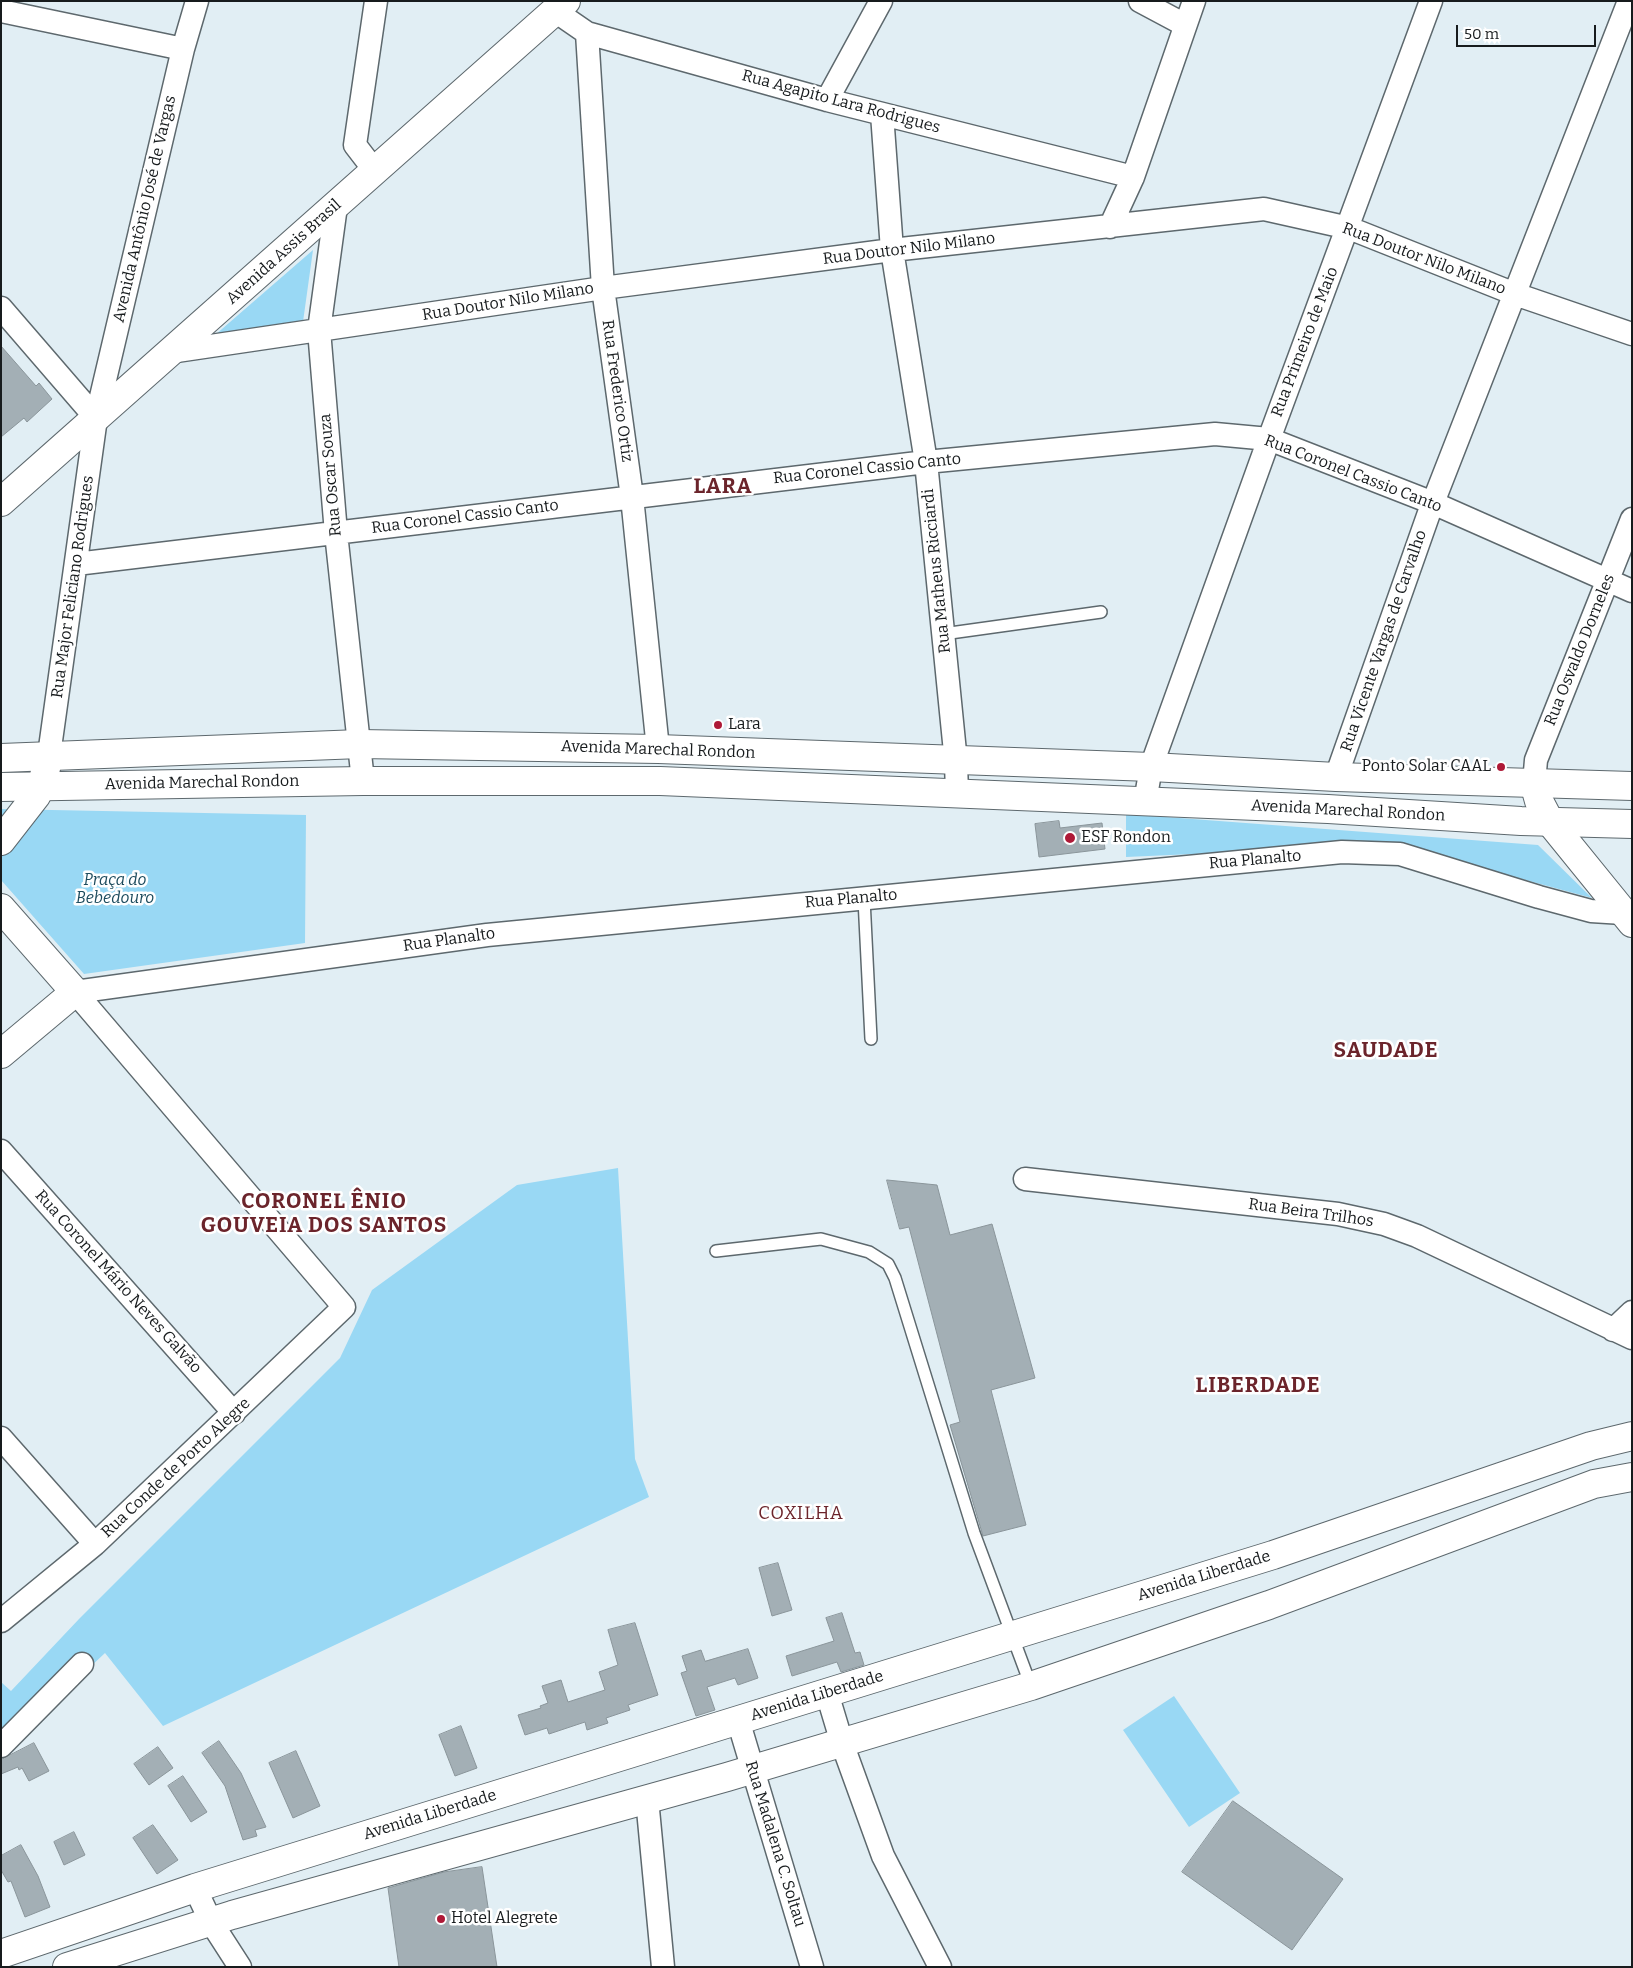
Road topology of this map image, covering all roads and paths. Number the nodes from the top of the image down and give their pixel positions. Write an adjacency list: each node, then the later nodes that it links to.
1 (197, 1): 12 (street, Avenida Antônio José de Vargas)
2 (376, 1): 15 (street)
3 (881, 1): 13 (street)
4 (1140, 1): 10 (street)
5 (1194, 1): 10 (street)
6 (1431, 1): 19 (street, Rua Primeiro de Maio)
7 (1629, 1): 22 (street, Rua Vicente Vargas de Carvalho)
8 (561, 6): 11 (street, Rua Agapito Lara Rodrigues); 15 (main road, Avenida Assis Brasil)
9 (1, 11): 12 (street)
10 (1185, 25): 16 (street)
11 (587, 33): 13 (street, Rua Agapito Lara Rodrigues); 21 (street, Rua Frederico Ortiz)
12 (183, 49): 27 (street, Avenida Antônio José de Vargas)
13 (827, 100): 14 (street, Rua Agapito Lara Rodrigues)
14 (882, 114): 16 (street, Rua Agapito Lara Rodrigues); 20 (street, Rua Matheus Ricciardi)
15 (375, 171): 17 (main road, Avenida Assis Brasil)
16 (1133, 177): 18 (street)
17 (336, 206): 24 (street, Rua Oscar Souza); 26 (main road, Avenida Assis Brasil)
18 (1110, 227): 19 (street, Rua Doutor Nilo Milano); 20 (street, Rua Doutor Nilo Milano)
19 (1349, 228): 22 (street, Rua Doutor Nilo Milano); 28 (street, Rua Primeiro de Maio)
20 (892, 250): 21 (street, Rua Doutor Nilo Milano); 29 (street, Rua Matheus Ricciardi)
21 (603, 288): 24 (street, Rua Doutor Nilo Milano); 30 (street, Rua Frederico Ortiz)
22 (1515, 294): 25 (street, Rua Doutor Nilo Milano); 32 (street, Rua Vicente Vargas de Carvalho)
23 (1, 308): 27 (street)
24 (319, 330): 26 (street, Rua Doutor Nilo Milano); 34 (street, Rua Oscar Souza)
25 (1632, 334)
26 (170, 352): 27 (main road, Avenida Assis Brasil)
27 (96, 418): 31 (main road, Avenida Assis Brasil); 35 (street, Rua Major Feliciano Rodrigues)
28 (1269, 438): 29 (street, Rua Coronel Cassio Canto); 32 (street, Rua Coronel Cassio Canto); 45 (street, Rua Primeiro de Maio)
29 (926, 462): 30 (street, Rua Coronel Cassio Canto); 39 (street, Rua Matheus Ricciardi)
30 (632, 497): 34 (street, Rua Coronel Cassio Canto); 41 (street, Rua Frederico Ortiz)
31 (1, 502)
32 (1433, 503): 36 (street, Rua Coronel Cassio Canto); 46 (street, Rua Vicente Vargas de Carvalho)
33 (1632, 519): 36 (street, Rua Osvaldo Dorneles)
34 (336, 533): 35 (street, Rua Coronel Cassio Canto); 40 (street, Rua Oscar Souza)
35 (76, 564): 42 (street, Rua Major Feliciano Rodrigues)
36 (1608, 581): 37 (street, Rua Coronel Cassio Canto); 48 (street, Rua Osvaldo Dorneles)
37 (1632, 590)
38 (1101, 612): 39 (lane)
39 (943, 634): 44 (street, Rua Matheus Ricciardi)
40 (360, 744): 41 (main road, Avenida Marechal Rondon); 42 (main road, Avenida Marechal Rondon); 47 (street)
41 (658, 749): 44 (main road, Avenida Marechal Rondon)
42 (49, 755): 43 (main road, Avenida Marechal Rondon); 49 (main road)
43 (1, 758)
44 (956, 762): 45 (main road, Avenida Marechal Rondon); 52 (street)
45 (1151, 768): 46 (main road, Avenida Marechal Rondon); 53 (street)
46 (1336, 778): 48 (main road, Avenida Marechal Rondon)
47 (363, 781): 49 (main road, Avenida Marechal Rondon); 52 (main road, Avenida Marechal Rondon)
48 (1534, 783): 51 (main road, Avenida Marechal Rondon); 54 (main road)
49 (42, 785): 50 (main road, Avenida Marechal Rondon); 56 (main road)
50 (1, 786)
51 (1632, 786)
52 (957, 794): 53 (main road, Avenida Marechal Rondon)
53 (1145, 802): 54 (main road, Avenida Marechal Rondon)
54 (1550, 822): 55 (main road, Avenida Marechal Rondon); 59 (main road)
55 (1632, 824)
56 (1, 841)
57 (864, 899): 59 (street, Rua Planalto); 60 (street, Rua Planalto); 61 (lane)
58 (1, 908): 60 (main road)
59 (1629, 916)
60 (75, 992): 62 (main road); 68 (street, Rua Conde de Porto Alegre)
61 (871, 1039)
62 (1, 1054)
63 (1, 1150): 68 (street, Rua Coronel Mário Neves Galvão)
64 (1026, 1179): 67 (street, Rua Beira Trilhos)
65 (716, 1251): 74 (lane)
66 (1632, 1312): 67 (street)
67 (1622, 1334)
68 (234, 1413): 72 (street, Rua Conde de Porto Alegre)
69 (1632, 1436): 74 (main road, Avenida Liberdade)
70 (1, 1438): 72 (street)
71 (1632, 1477): 76 (main road)
72 (95, 1544): 73 (street, Rua Conde de Porto Alegre)
73 (1, 1621)
74 (1012, 1636): 76 (lane); 77 (main road, Avenida Liberdade)
75 (82, 1664): 80 (street)
76 (1031, 1686): 79 (main road)
77 (826, 1693): 78 (main road, Avenida Liberdade); 79 (street)
78 (738, 1720): 81 (street, Rua Madalena C. Soltau); 83 (main road, Avenida Liberdade)
79 (842, 1743): 81 (main road); 90 (street)
80 (1, 1746)
81 (752, 1769): 82 (main road); 89 (street, Rua Madalena C. Soltau)
82 (647, 1799): 84 (main road); 88 (street)
83 (195, 1888): 84 (street); 85 (main road, Avenida Liberdade)
84 (211, 1922): 86 (main road); 87 (street)
85 (1, 1954)
86 (67, 1967)
87 (240, 1967)
88 (663, 1967)
89 (812, 1967)
90 (940, 1967)

